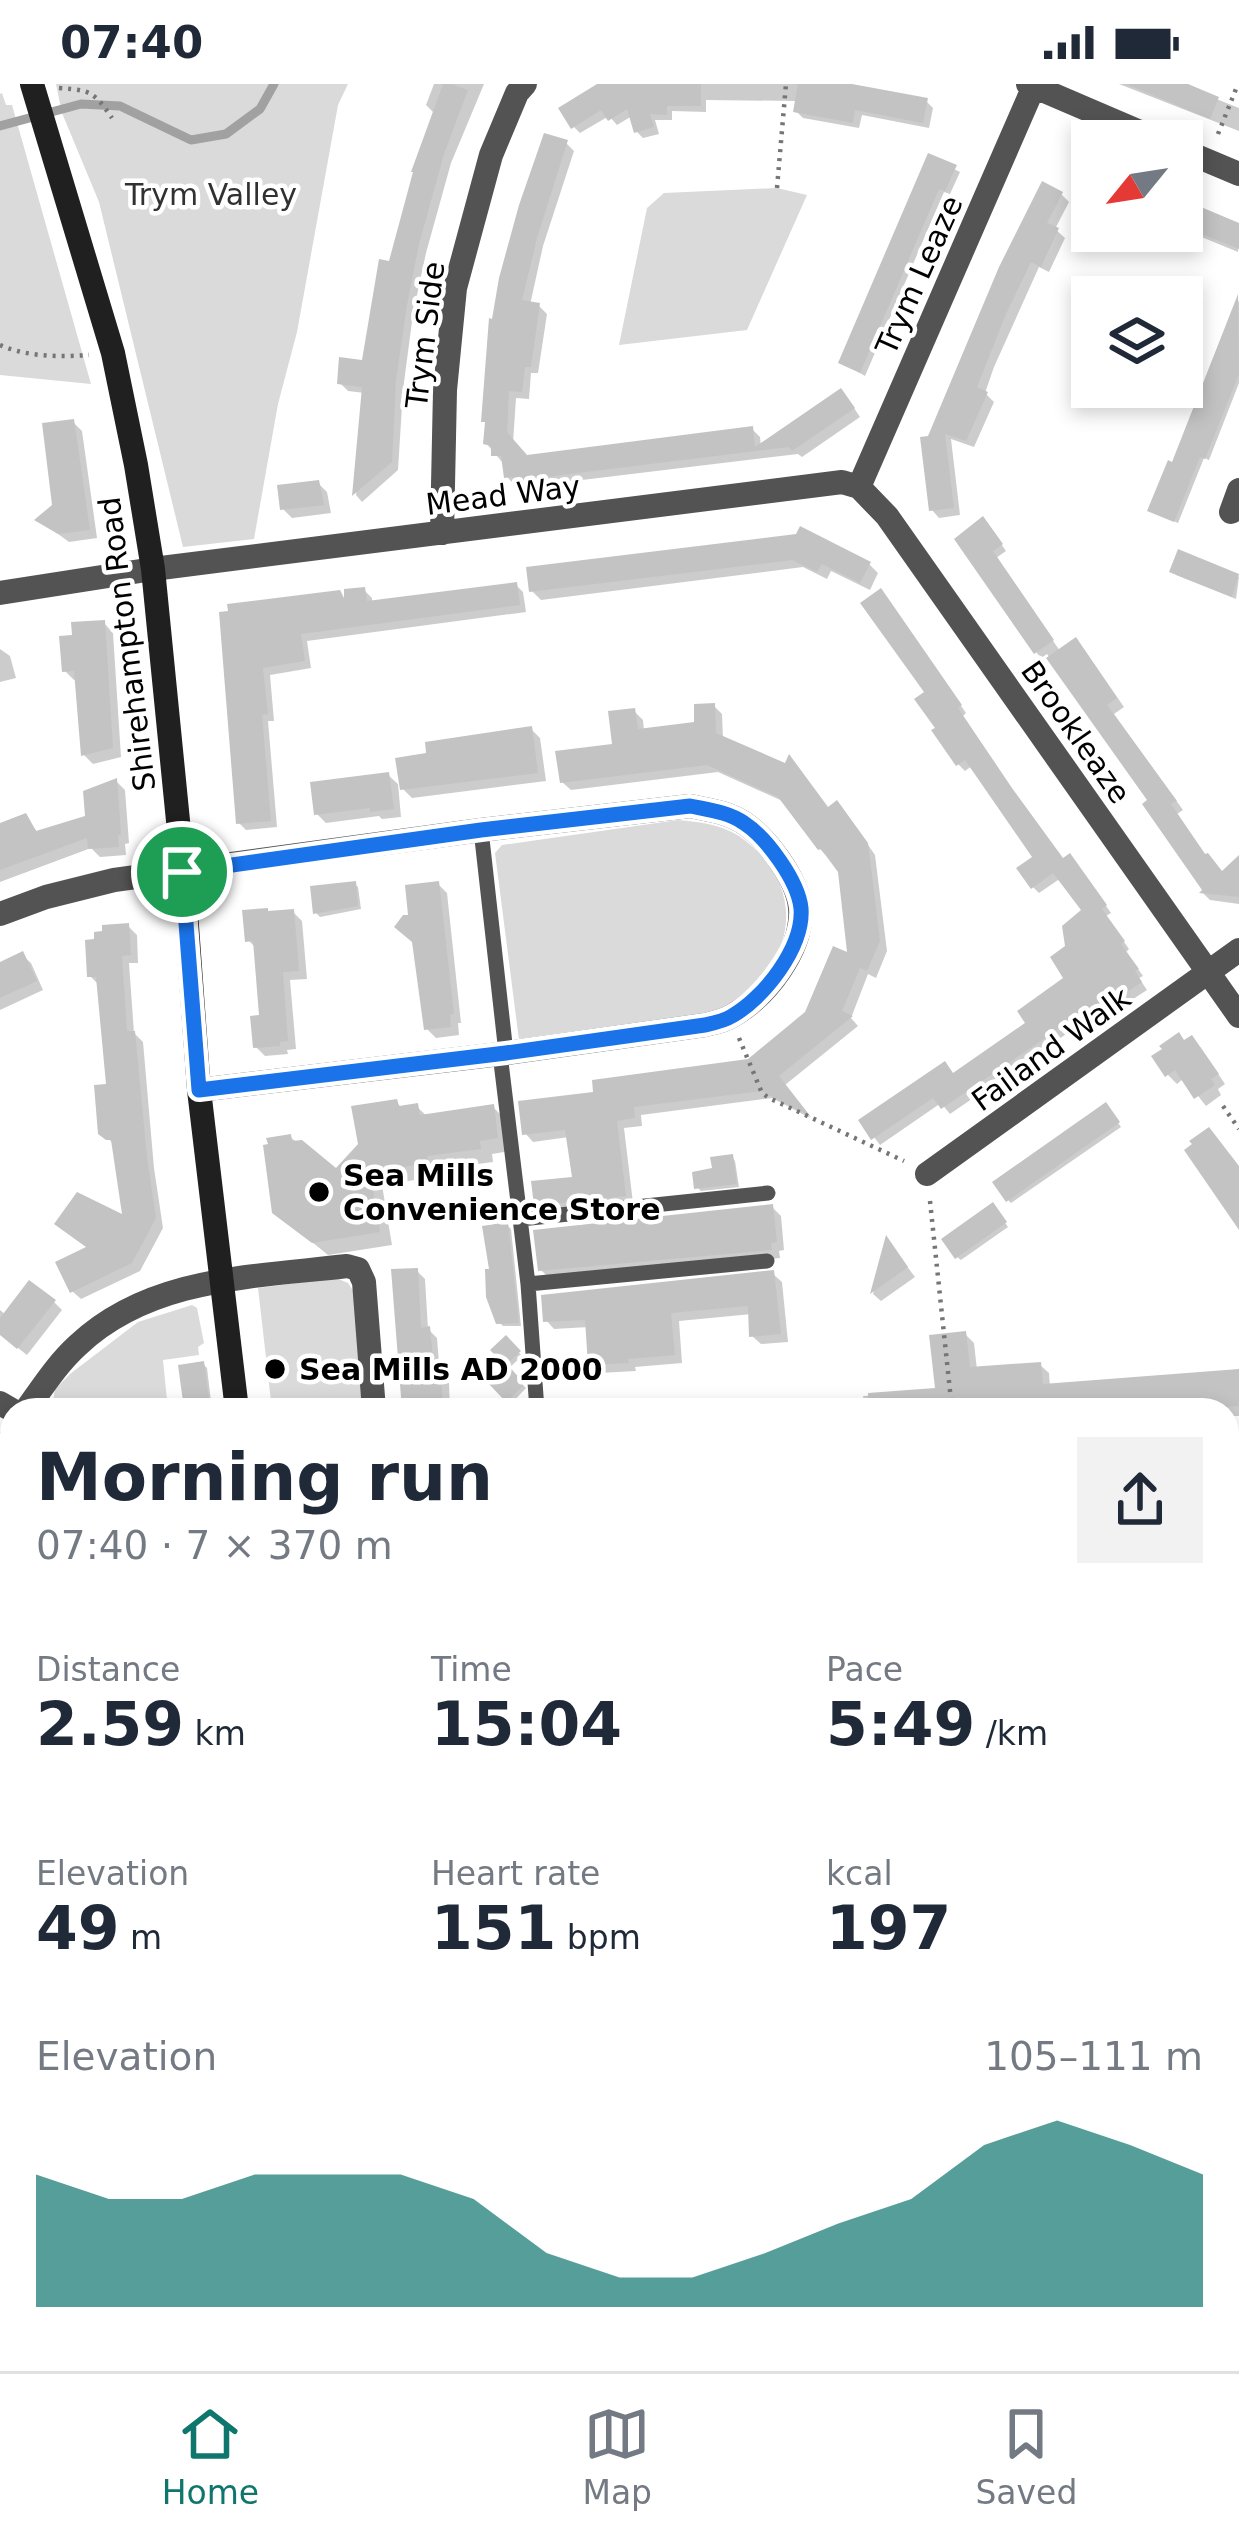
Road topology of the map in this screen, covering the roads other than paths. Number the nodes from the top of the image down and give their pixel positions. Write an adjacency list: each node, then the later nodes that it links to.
1 (526, 84): 8 (street, Trym Side)
2 (1031, 85): 4 (street); 7 (street, Trym Leaze)
3 (33, 86): 9 (main road, Shirehampton Road)
4 (1112, 120)
5 (1203, 159): 6 (street)
6 (1239, 174)
7 (859, 487): 8 (street, Mead Way); 15 (street, Brookleaze)
8 (442, 533): 9 (street, Mead Way)
9 (153, 569): 10 (street, Mead Way); 12 (main road, Shirehampton Road)
10 (0, 593)
11 (481, 830): 12 (street); 17 (lane); 17 (street)
12 (182, 872): 13 (street); 18 (main road, Shirehampton Road)
13 (0, 914)
14 (1239, 950): 15 (street, Failand Walk)
15 (1209, 973): 16 (street, Brookleaze); 19 (street, Failand Walk)
16 (1239, 1016)
17 (503, 1053): 18 (street); 21 (lane)
18 (199, 1090): 23 (main road, Shirehampton Road)
19 (927, 1174)
20 (768, 1193): 21 (lane)
21 (521, 1219): 24 (lane)
22 (767, 1261): 24 (lane)
23 (223, 1280): 25 (street); 26 (main road, Shirehampton Road); 27 (street)
24 (528, 1285): 28 (lane)
25 (35, 1398)
26 (236, 1398)
27 (373, 1398)
28 (536, 1398)

